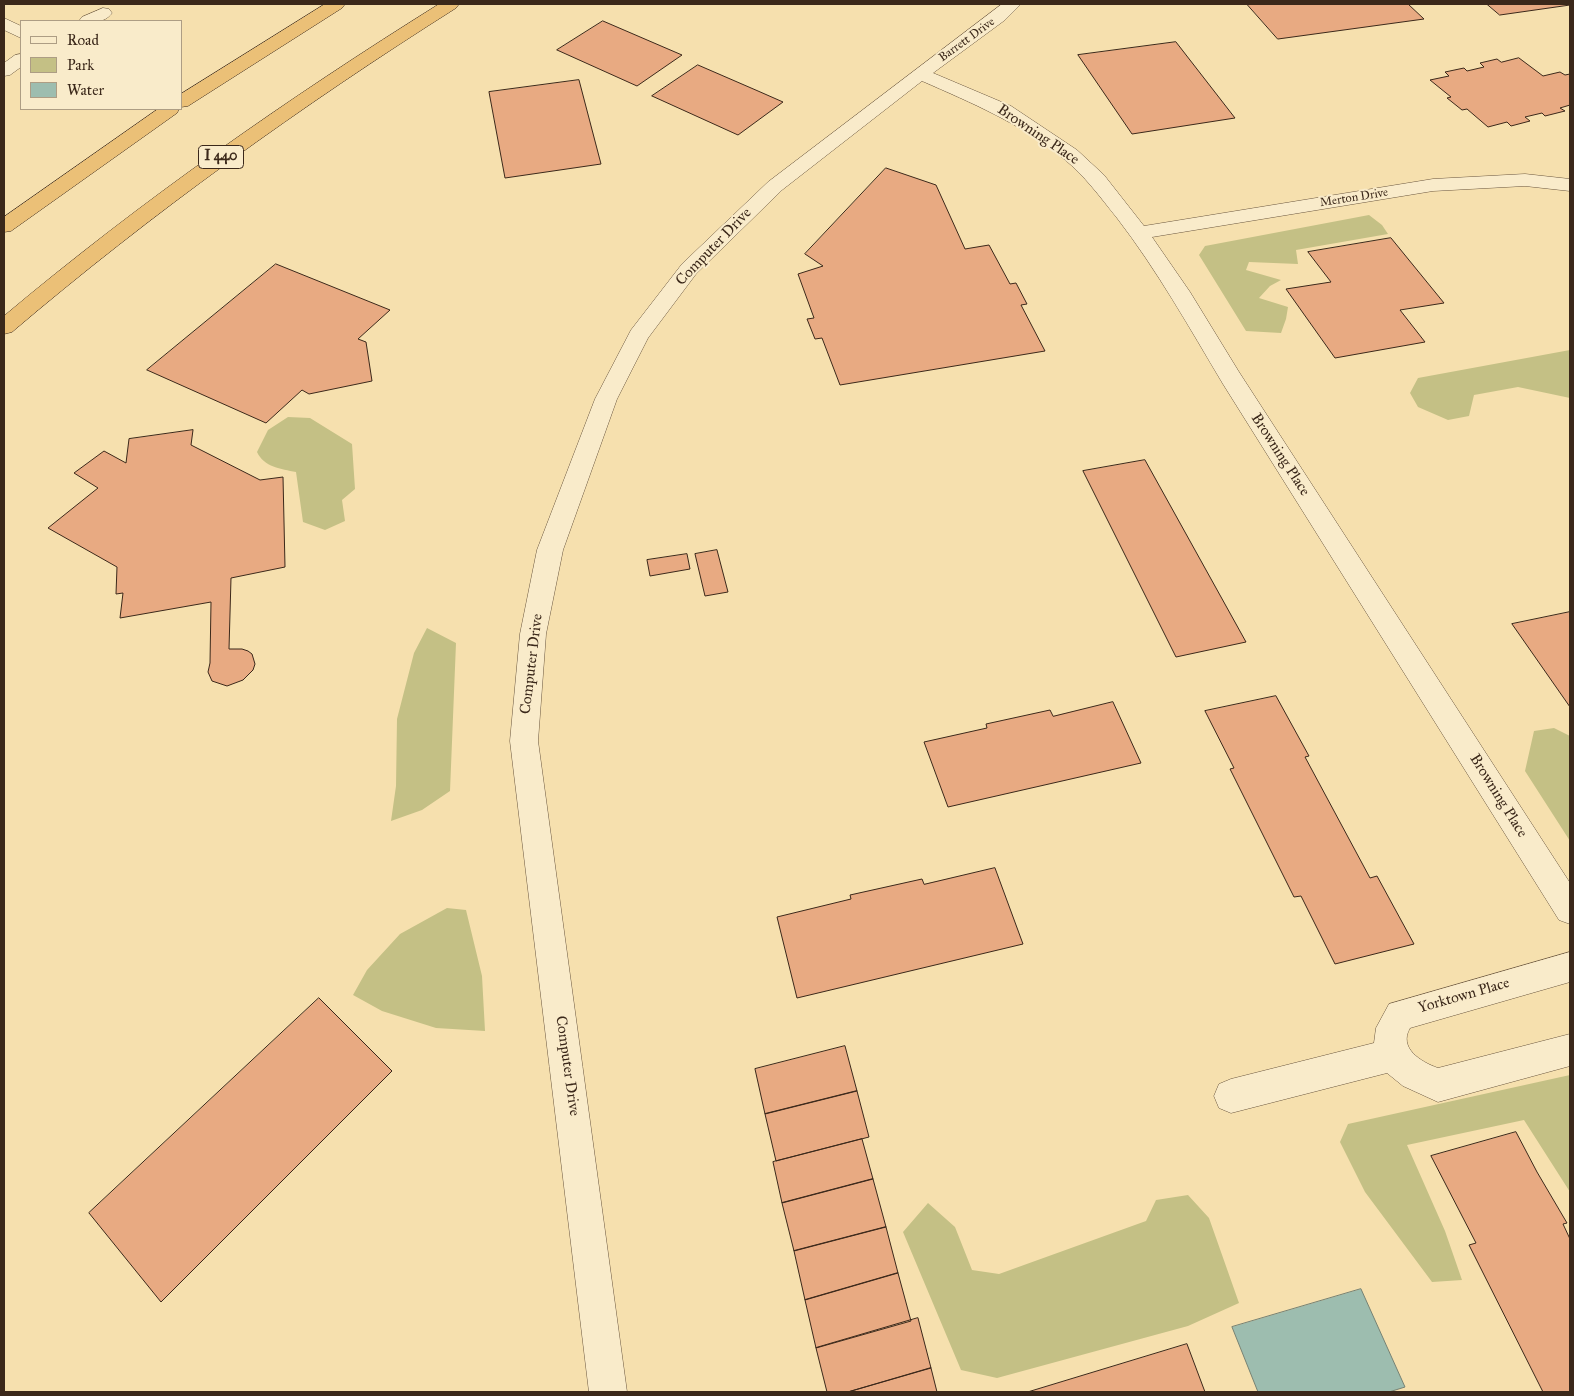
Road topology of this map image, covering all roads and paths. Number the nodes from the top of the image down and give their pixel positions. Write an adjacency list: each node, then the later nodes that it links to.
1 (336, 4): 9 (highway)
2 (450, 4): 14 (highway, I 440)
3 (1012, 4): 8 (street, Barrett Drive)
4 (4, 23): 5 (street)
5 (20, 32)
6 (20, 60): 7 (street)
7 (4, 71)
8 (920, 74): 13 (street, Browning Place); 20 (street, Computer Drive)
9 (182, 101)
10 (169, 110): 12 (highway)
11 (1570, 185): 13 (street, Merton Drive)
12 (4, 226)
13 (1139, 233): 15 (street, Browning Place)
14 (4, 327)
15 (1570, 910)
16 (1570, 966): 18 (street, Yorktown Place)
17 (1570, 1050): 18 (street)
18 (1393, 1055): 19 (street)
19 (1232, 1096)
20 (608, 1392)

